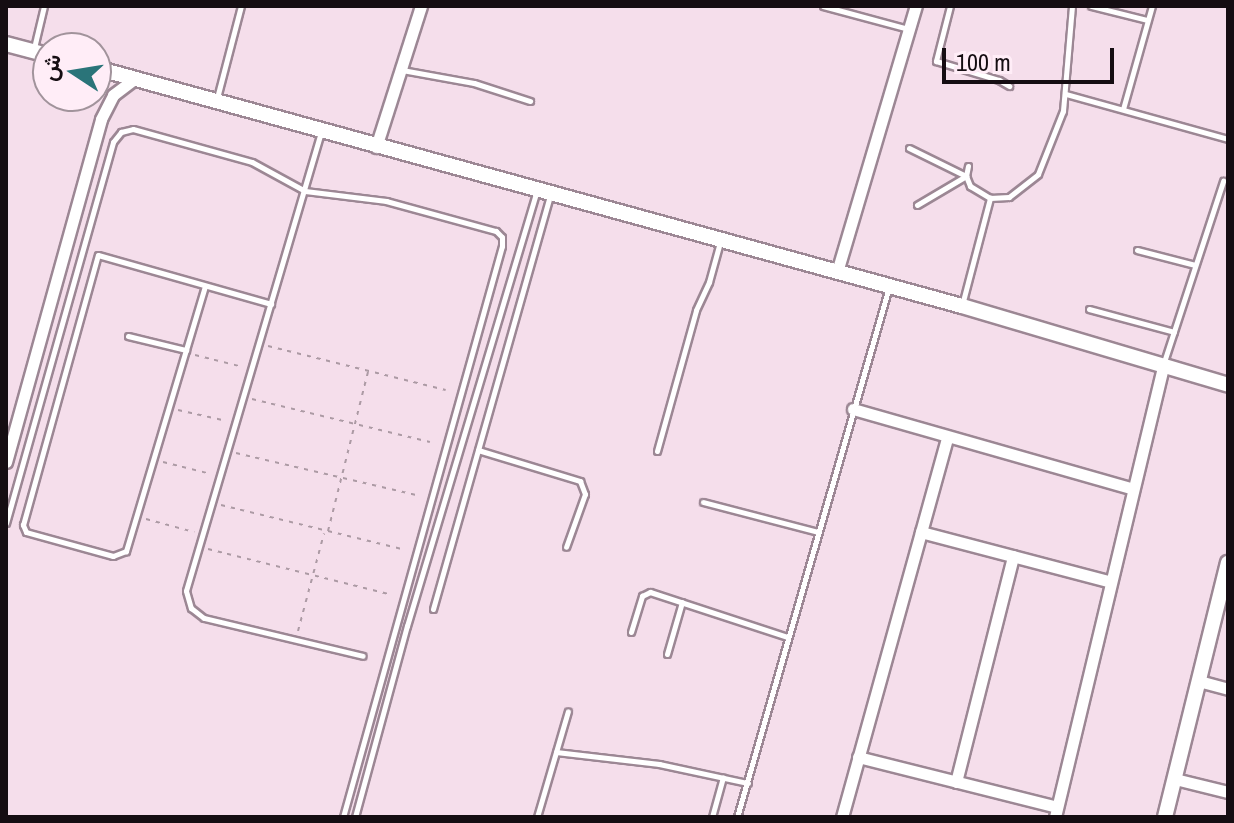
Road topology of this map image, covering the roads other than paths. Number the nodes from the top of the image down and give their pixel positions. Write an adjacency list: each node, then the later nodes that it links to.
1 (44, 6): 12 (lane)
2 (241, 6): 21 (lane)
3 (421, 6): 15 (street)
4 (823, 6): 11 (lane)
5 (916, 6): 11 (street)
6 (950, 6): 18 (lane)
7 (1072, 6): 19 (lane)
8 (1091, 6): 10 (lane)
9 (1152, 6): 10 (lane)
10 (1147, 20): 22 (lane)
11 (909, 30): 37 (street)
12 (38, 32)
13 (6, 44): 14 (street)
14 (32, 51)
15 (401, 70): 20 (lane); 25 (street)
16 (112, 73): 17 (street)
17 (134, 79): 21 (street); 52 (street)
18 (1009, 86)
19 (1066, 94): 22 (lane); 32 (lane)
20 (530, 101)
21 (216, 102): 23 (street)
22 (1123, 110): 24 (lane)
23 (321, 132): 25 (street); 30 (lane)
24 (1228, 139)
25 (376, 147): 31 (street)
26 (909, 148): 28 (lane)
27 (968, 166): 28 (lane)
28 (966, 176): 32 (lane); 33 (lane)
29 (1223, 181): 36 (lane)
30 (305, 191): 40 (lane); 55 (lane); 79 (lane)
31 (543, 194): 34 (street); 50 (lane); 80 (lane)
32 (990, 198): 41 (lane)
33 (917, 205)
34 (721, 241): 37 (street); 51 (lane)
35 (1137, 250): 36 (lane)
36 (1195, 265): 43 (lane)
37 (837, 272): 39 (street)
38 (205, 286): 40 (lane); 45 (lane); 45 (lane)
39 (889, 286): 41 (street); 48 (lane)
40 (271, 304): 67 (lane)
41 (962, 306): 46 (street)
42 (1089, 309): 43 (lane)
43 (1174, 332): 46 (lane)
44 (128, 336): 45 (lane)
45 (186, 352)
46 (1163, 366): 47 (street); 53 (street)
47 (1228, 385)
48 (853, 409): 49 (street); 56 (lane)
49 (947, 438): 53 (street); 57 (street)
50 (478, 450): 58 (lane); 63 (lane)
51 (657, 451)
52 (6, 462)
53 (1133, 489): 61 (street)
54 (703, 502): 56 (lane)
55 (6, 523)
56 (818, 532): 65 (lane)
57 (921, 532): 59 (street); 72 (street)
58 (566, 547)
59 (1013, 556): 61 (street); 75 (street)
60 (1228, 563): 68 (street)
61 (1111, 582): 78 (street)
62 (682, 602): 64 (lane); 65 (lane); 66 (lane)
63 (433, 609)
64 (631, 632)
65 (788, 637): 76 (lane)
66 (667, 654)
67 (363, 656)
68 (1199, 681): 69 (street); 74 (street)
69 (1228, 689)
70 (568, 711): 71 (lane)
71 (556, 752): 73 (lane); 81 (lane)
72 (858, 757): 75 (street); 84 (street)
73 (723, 777): 76 (lane); 82 (lane)
74 (1175, 779): 77 (street); 85 (street)
75 (956, 782): 78 (street)
76 (748, 783): 83 (lane)
77 (1228, 792)
78 (1056, 812)
79 (343, 817)
80 (355, 817)
81 (537, 817)
82 (712, 817)
83 (737, 817)
84 (842, 817)
85 (1165, 817)

